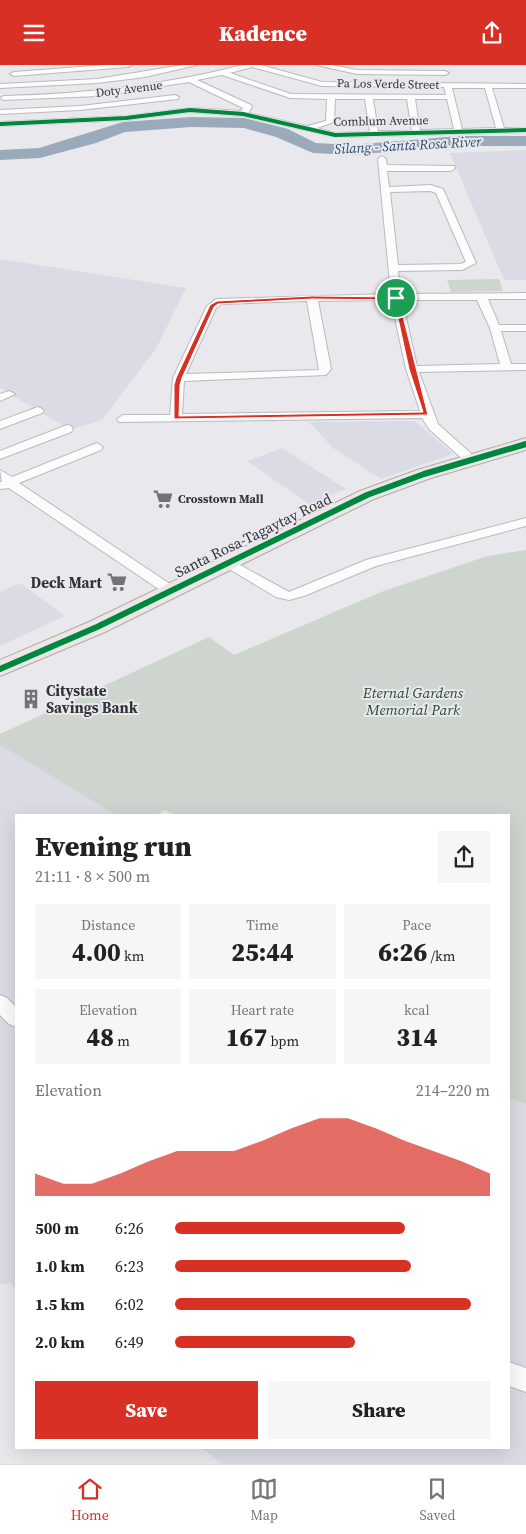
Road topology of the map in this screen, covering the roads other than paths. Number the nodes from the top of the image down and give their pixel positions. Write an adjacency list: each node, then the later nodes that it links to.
1 (18, 65): 8 (street)
2 (128, 65): 8 (street)
3 (193, 65): 11 (street)
4 (253, 65): 7 (street, Doty Avenue); 10 (street, Pa Los Verde Street)
5 (320, 65): 6 (street)
6 (444, 69): 10 (street)
7 (224, 73): 9 (street, Doty Avenue); 16 (street)
8 (14, 74): 11 (street)
9 (191, 80): 12 (street, Doty Avenue); 24 (street)
10 (448, 85): 13 (street, Pa Los Verde Street); 19 (street)
11 (4, 86): 20 (street)
12 (159, 86): 15 (street); 20 (street, Doty Avenue)
13 (488, 86): 14 (street, Pa Los Verde Street); 30 (street)
14 (526, 86)
15 (175, 97): 22 (street); 23 (street)
16 (331, 97): 17 (street); 28 (street)
17 (369, 97): 18 (street); 33 (street)
18 (411, 97): 19 (street); 31 (street)
19 (450, 97): 32 (street)
20 (4, 98): 21 (street)
21 (0, 106)
22 (190, 110): 24 (street, Comblum Avenue); 27 (street, Comblum Avenue)
23 (0, 112)
24 (243, 114): 26 (street, Comblum Avenue)
25 (288, 115): 26 (street)
26 (278, 120): 28 (street, Comblum Avenue)
27 (0, 124)
28 (307, 129): 33 (street, Comblum Avenue)
29 (526, 129): 30 (street, Comblum Avenue)
30 (500, 130): 32 (street, Comblum Avenue)
31 (416, 131): 32 (street, Comblum Avenue); 33 (street, Comblum Avenue)
32 (458, 131)
33 (374, 133)
34 (451, 168): 35 (street)
35 (386, 190): 36 (street); 36 (street)
36 (392, 269): 40 (street)
37 (481, 296): 38 (street); 40 (street); 41 (street)
38 (526, 296)
39 (312, 298): 40 (street); 46 (street); 46 (street)
40 (396, 298): 45 (street)
41 (495, 328): 42 (street); 43 (street)
42 (526, 328)
43 (506, 367): 44 (street); 45 (street)
44 (526, 367)
45 (412, 369): 48 (street)
46 (179, 378): 49 (street)
47 (38, 411): 51 (street)
48 (428, 417): 49 (street); 56 (street)
49 (176, 418): 50 (street)
50 (123, 419)
51 (0, 425)
52 (67, 429): 55 (street)
53 (526, 445): 56 (main road, Santa Rosa-Tagaytay Road)
54 (97, 447): 57 (street)
55 (0, 455)
56 (477, 458): 59 (main road, Santa Rosa-Tagaytay Road)
57 (4, 481): 60 (street)
58 (526, 522): 59 (street)
59 (226, 563): 60 (main road, Santa Rosa-Tagaytay Road)
60 (170, 591): 61 (main road, Santa Rosa-Tagaytay Road)
61 (0, 669)
62 (0, 1003): 63 (street)
63 (15, 1018)
64 (510, 1374): 65 (street)
65 (526, 1380)

